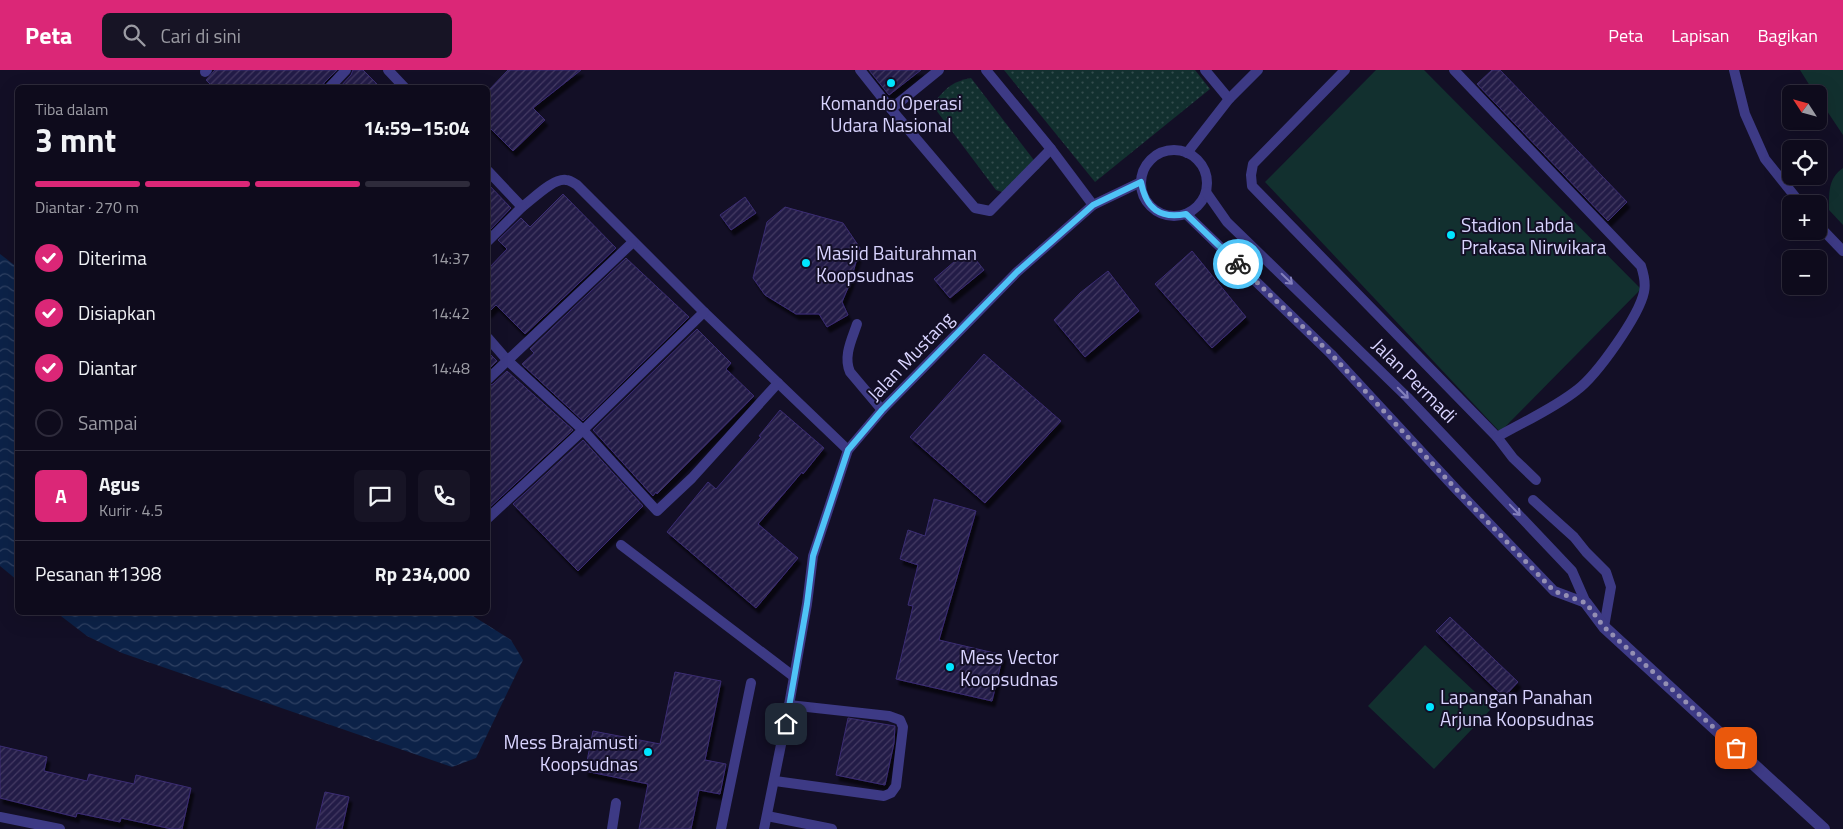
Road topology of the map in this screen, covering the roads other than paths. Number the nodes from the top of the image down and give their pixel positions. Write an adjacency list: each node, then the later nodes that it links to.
1 (346, 70): 11 (lane)
2 (388, 70): 12 (lane)
3 (860, 70): 14 (lane)
4 (939, 70): 14 (lane)
5 (986, 70): 15 (lane)
6 (1205, 70): 13 (lane)
7 (1258, 70): 13 (lane)
8 (1345, 70): 36 (lane)
9 (1454, 70): 36 (lane)
10 (1734, 70): 20 (lane)
11 (332, 85)
12 (403, 85)
13 (1229, 99): 16 (lane)
14 (891, 108): 15 (lane)
15 (1051, 149): 21 (lane)
16 (1187, 153): 18 (lane); 19 (lane)
17 (490, 173): 22 (lane)
18 (1141, 182): 21 (lane, Jalan Mustang); 23 (lane)
19 (1206, 192): 23 (lane); 42 (lane, Jalan Permadi, one-way to 42)
20 (1794, 195)
21 (1093, 205): 34 (lane, Jalan Mustang)
22 (522, 207): 25 (lane); 26 (lane)
23 (1186, 214): 42 (lane)
24 (1827, 234): 27 (lane)
25 (490, 239)
26 (633, 242): 28 (lane); 31 (lane)
27 (1843, 251)
28 (704, 312): 33 (lane); 35 (lane)
29 (857, 324): 34 (lane)
30 (490, 340): 31 (lane)
31 (508, 360): 32 (lane); 35 (lane)
32 (490, 377)
33 (778, 383): 35 (lane); 37 (lane)
34 (882, 410): 37 (lane, Jalan Mustang)
35 (583, 430): 40 (lane)
36 (1497, 437): 38 (lane)
37 (848, 450): 44 (lane, Jalan Mustang)
38 (1536, 480)
39 (1534, 500): 43 (lane)
40 (490, 516)
41 (621, 545): 44 (lane)
42 (1586, 603): 43 (street, Jalan Permadi)
43 (1604, 627): 56 (street, Jalan Permadi)
44 (793, 676): 46 (lane, Jalan Mustang)
45 (751, 683): 53 (lane)
46 (789, 705): 47 (lane, Jalan Mustang); 47 (lane)
47 (775, 781): 49 (lane, Jalan Mustang)
48 (616, 803): 52 (lane)
49 (767, 816): 54 (lane, Jalan Mustang); 55 (lane)
50 (0, 817): 51 (lane)
51 (60, 829)
52 (612, 829)
53 (721, 829)
54 (764, 829)
55 (832, 829)
56 (1824, 829)

